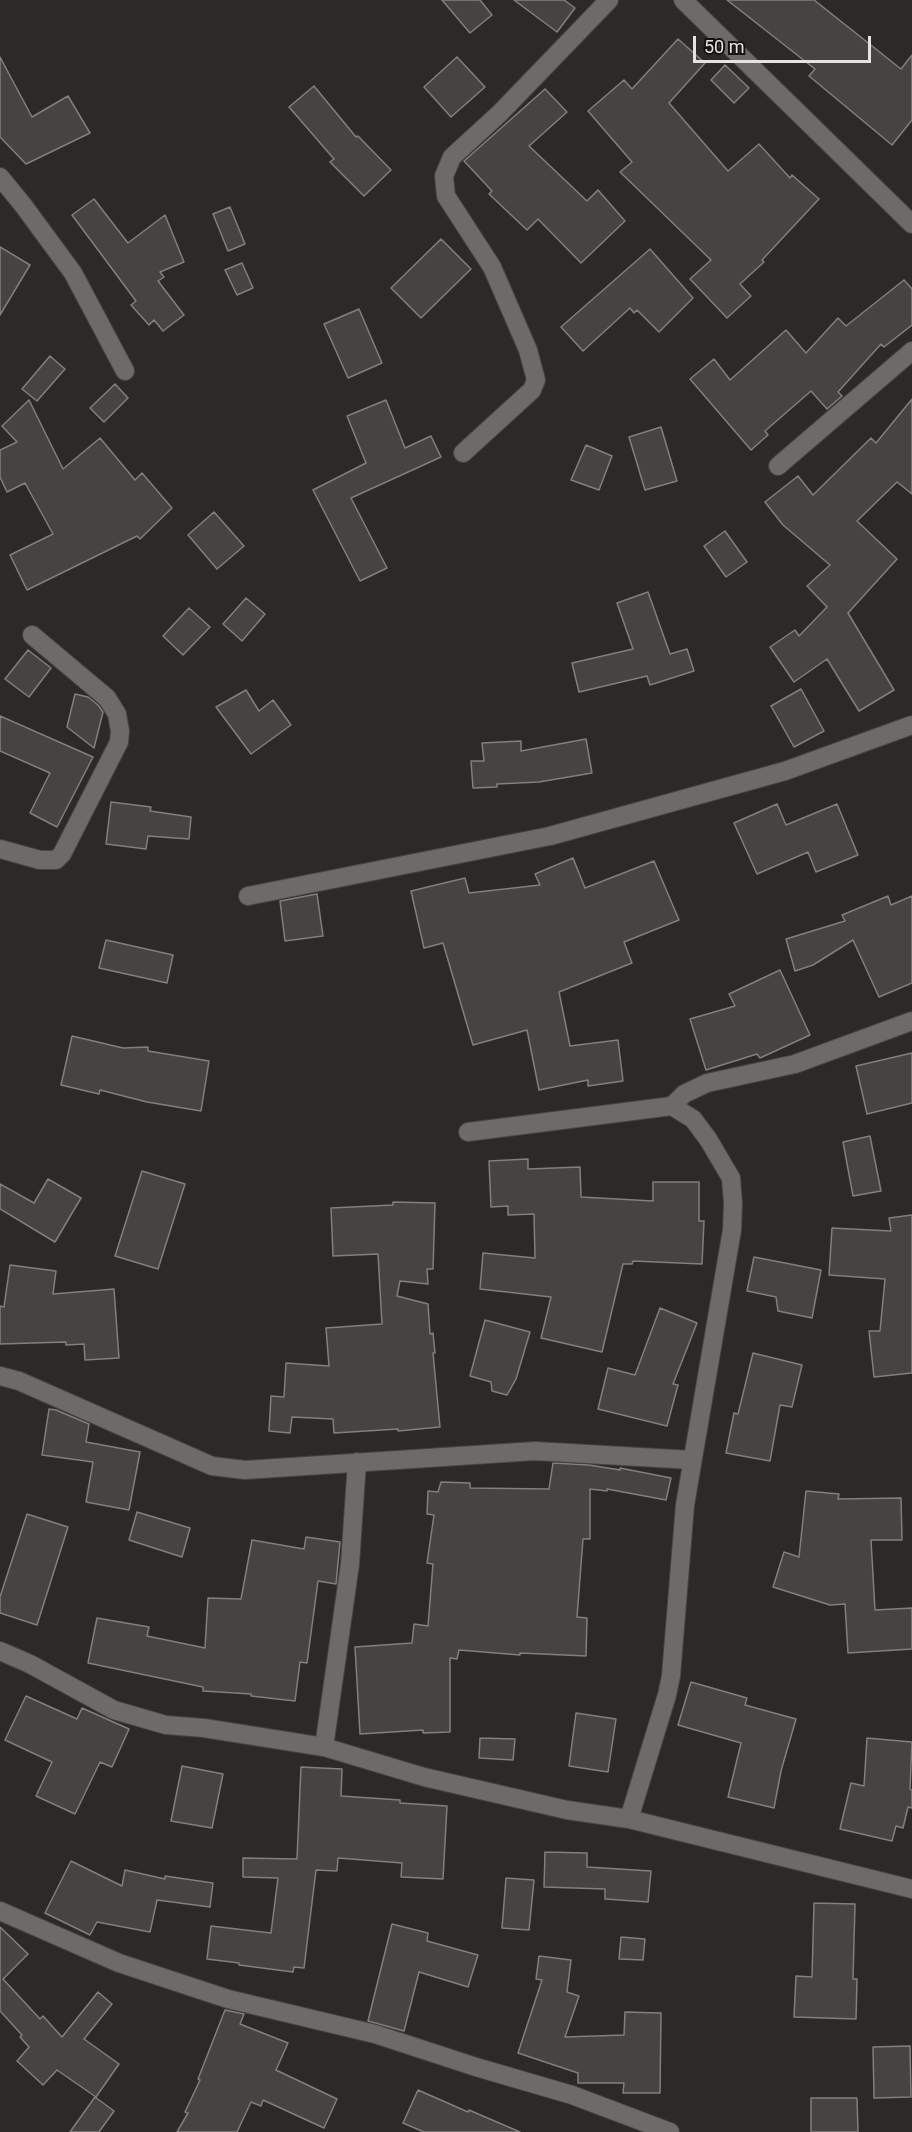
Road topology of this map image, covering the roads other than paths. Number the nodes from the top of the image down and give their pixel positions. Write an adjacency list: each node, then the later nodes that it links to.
1 (609, 0): 7 (street)
2 (683, 0): 4 (street)
3 (0, 177): 6 (street)
4 (912, 224)
5 (912, 351): 8 (street)
6 (125, 371)
7 (463, 453)
8 (778, 466)
9 (32, 635): 11 (street)
10 (912, 725): 12 (street)
11 (0, 849)
12 (248, 896)
13 (912, 1021): 14 (street)
14 (672, 1106): 15 (street); 17 (street)
15 (468, 1132)
16 (0, 1376): 18 (street)
17 (692, 1460): 18 (street); 21 (street)
18 (357, 1462): 20 (street)
19 (0, 1651): 20 (street)
20 (324, 1747): 21 (street)
21 (629, 1819): 22 (street)
22 (912, 1889)
23 (0, 1911): 24 (street)
24 (670, 2132)

